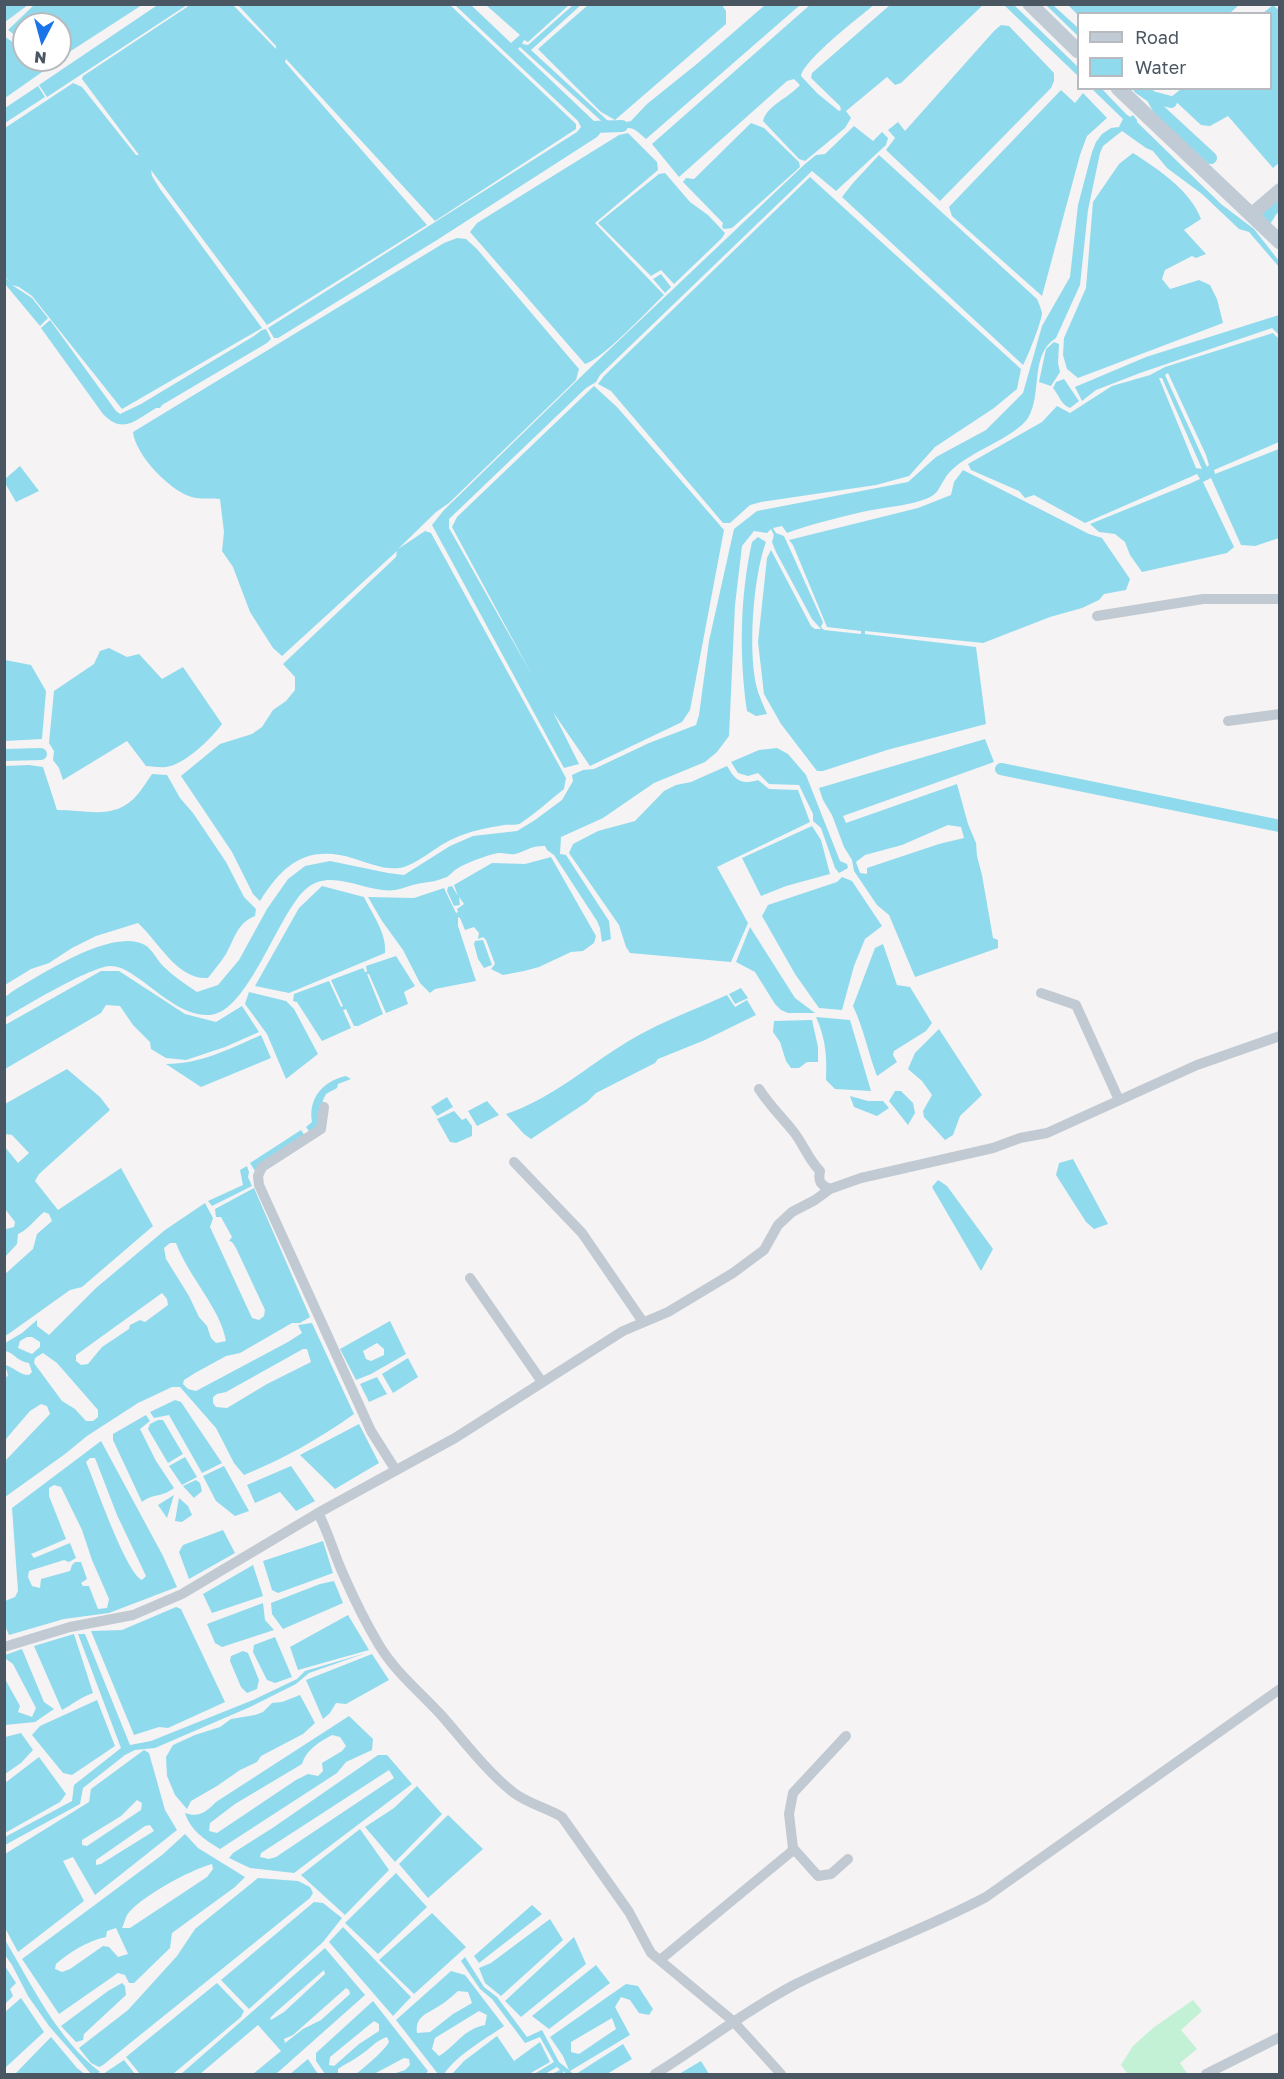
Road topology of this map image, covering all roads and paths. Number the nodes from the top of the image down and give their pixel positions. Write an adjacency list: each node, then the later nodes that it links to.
1 (1030, 4): 2 (main road)
2 (1077, 50)
3 (1120, 90): 5 (main road)
4 (1280, 190): 5 (street)
5 (1252, 214): 6 (main road)
6 (1280, 242)
7 (1280, 599): 8 (street)
8 (1097, 616)
9 (1280, 714): 10 (street)
10 (1228, 721)
11 (1041, 993): 14 (street)
12 (1280, 1036): 14 (street)
13 (759, 1089): 17 (street)
14 (1119, 1100): 17 (street)
15 (324, 1107): 21 (street)
16 (514, 1162): 19 (street)
17 (830, 1189): 19 (street)
18 (470, 1278): 20 (street)
19 (643, 1322): 20 (street)
20 (542, 1382): 21 (street)
21 (395, 1469): 22 (street)
22 (318, 1513): 23 (street); 28 (street)
23 (4, 1647)
24 (1280, 1689): 29 (street)
25 (846, 1736): 26 (street)
26 (793, 1848): 27 (street); 28 (street)
27 (848, 1859)
28 (660, 1960): 29 (street)
29 (733, 2021): 31 (street); 32 (street)
30 (1280, 2037): 33 (street)
31 (655, 2074)
32 (781, 2074)
33 (1206, 2074)

